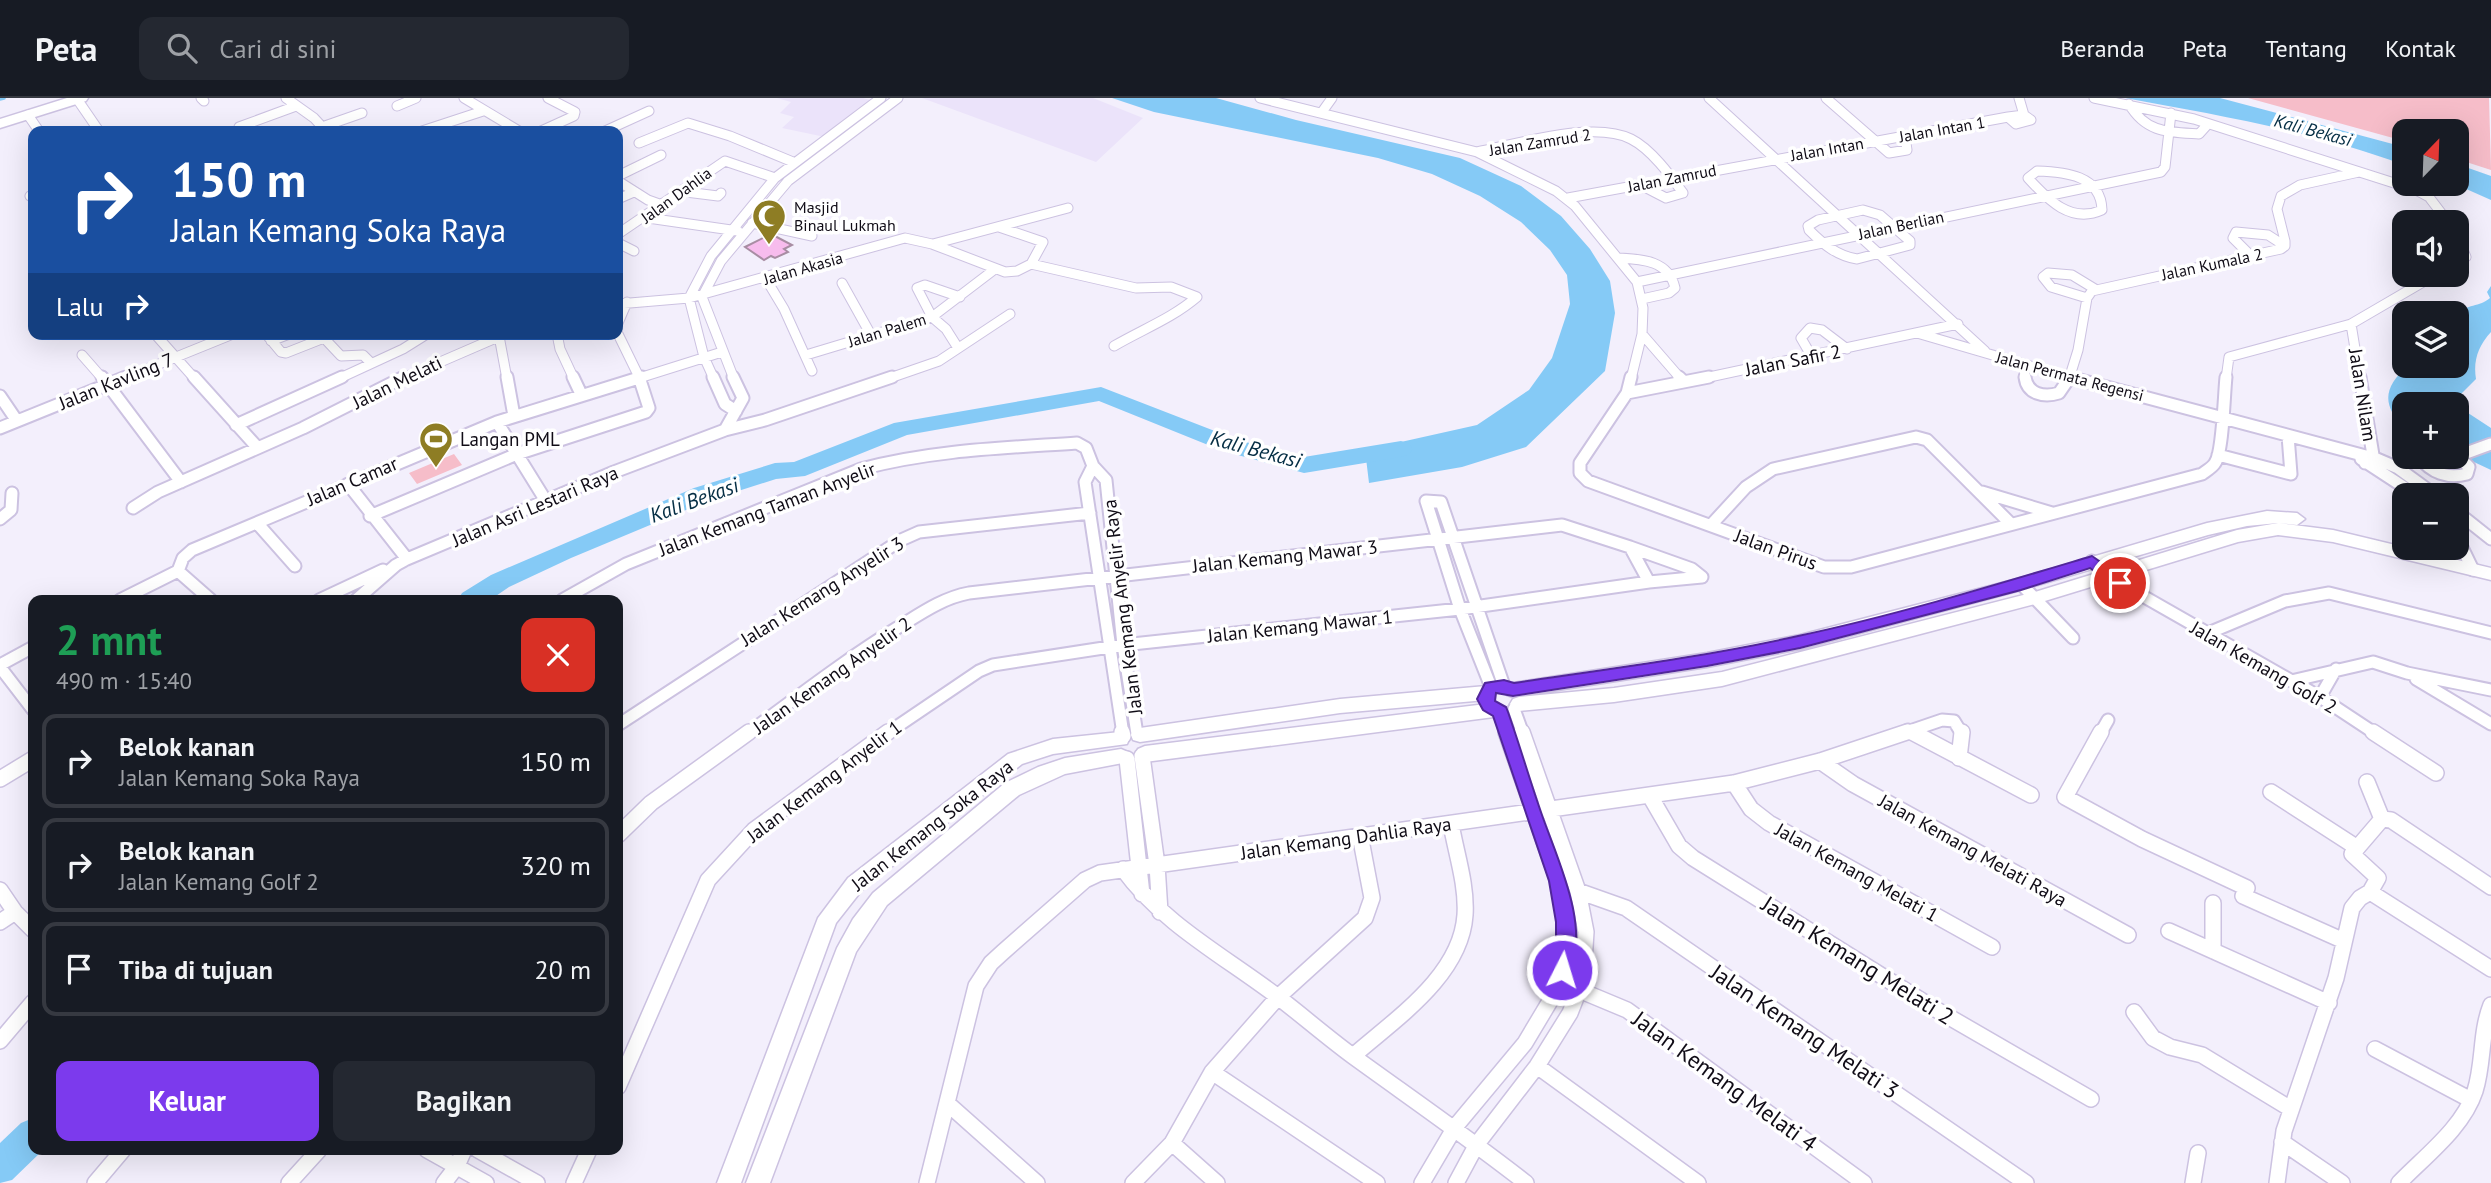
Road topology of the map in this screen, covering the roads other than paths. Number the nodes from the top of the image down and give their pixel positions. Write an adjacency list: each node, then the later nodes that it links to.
1 (286, 98): 16 (street)
2 (416, 98): 17 (street)
3 (464, 98): 18 (street)
4 (548, 98): 33 (street)
5 (898, 98): 14 (street)
6 (1260, 98): 20 (street)
7 (1332, 98): 20 (street)
8 (1709, 98): 43 (street, Jalan Permata Regensi)
9 (1826, 98): 39 (street)
10 (2019, 98): 38 (street, Jalan Intan 1)
11 (2094, 98): 15 (street)
12 (79, 99): 23 (main road); 27 (street)
13 (876, 99): 14 (street); 35 (street)
14 (889, 104): 36 (street)
15 (2129, 104): 22 (street); 37 (street)
16 (296, 106): 28 (street); 29 (street)
17 (397, 106)
18 (483, 111): 31 (street); 32 (street)
19 (649, 111): 34 (street)
20 (1322, 112): 41 (street)
21 (362, 113): 30 (street)
22 (2171, 113): 25 (street); 37 (street)
23 (28, 115): 24 (main road); 26 (street)
24 (0, 124)
25 (2208, 124): 37 (street); 45 (street)
26 (36, 126)
27 (96, 126)
28 (246, 126)
29 (320, 126)
30 (331, 126)
31 (437, 126)
32 (510, 126)
33 (552, 126)
34 (616, 126)
35 (841, 127): 36 (street); 44 (street)
36 (853, 130): 59 (street)
37 (2170, 132): 52 (street, Jalan Berlian)
38 (1905, 136): 39 (street, Jalan Intan 1); 39 (street)
39 (1876, 141): 43 (street, Jalan Intan)
40 (639, 143): 44 (street)
41 (1477, 152): 48 (street, Jalan Zamrud 2); 57 (street)
42 (661, 155): 46 (street)
43 (1777, 158): 48 (street, Jalan Zamrud); 63 (street, Jalan Permata Regensi)
44 (793, 162): 47 (street)
45 (2359, 172): 62 (street); 77 (street, Jalan Kumala 2)
46 (623, 175)
47 (775, 178): 49 (street, Jalan Dahlia); 58 (street)
48 (1669, 178): 51 (street, Jalan Zamrud); 51 (street)
49 (693, 180): 53 (street, Jalan Dahlia); 53 (street)
50 (623, 182): 54 (street)
51 (1639, 184): 57 (street, Jalan Zamrud)
52 (2098, 187): 55 (street, Jalan Berlian); 55 (street); 55 (street)
53 (678, 191): 60 (street, Jalan Dahlia)
54 (634, 192): 56 (street); 60 (street)
55 (2043, 196): 66 (street, Jalan Berlian)
56 (623, 197)
57 (1568, 198): 81 (street)
58 (755, 202): 59 (street); 68 (street)
59 (768, 203): 65 (street)
60 (662, 205): 64 (street, Jalan Dahlia)
61 (1069, 208): 67 (street)
62 (2437, 210)
63 (1838, 216): 66 (street); 71 (street, Jalan Permata Regensi); 74 (street)
64 (648, 218): 68 (street); 69 (street, Jalan Dahlia)
65 (752, 223): 70 (street); 72 (street)
66 (1894, 226): 71 (street, Jalan Berlian); 79 (street)
67 (999, 227): 75 (street); 82 (street)
68 (732, 230): 70 (street); 93 (street)
69 (623, 231)
70 (745, 231): 90 (street)
71 (1859, 234): 74 (street, Jalan Berlian); 79 (street, Jalan Permata Regensi)
72 (812, 236)
73 (902, 239): 75 (street); 85 (street, Jalan Akasia)
74 (1821, 242): 79 (street); 84 (street, Jalan Berlian)
75 (932, 244): 83 (street)
76 (623, 246): 78 (street)
77 (2285, 246): 80 (street, Jalan Kumala 2); 80 (street)
78 (634, 251)
79 (1878, 253): 99 (street, Jalan Permata Regensi)
80 (2250, 255): 89 (street, Jalan Kumala 2)
81 (1619, 258): 84 (street); 86 (street)
82 (1031, 264): 83 (street); 91 (street)
83 (995, 269): 92 (street, Jalan Palem)
84 (1671, 274): 86 (street, Jalan Berlian); 95 (street)
85 (766, 279): 90 (street, Jalan Akasia); 120 (street)
86 (1637, 282): 95 (street, Jalan Pirus)
87 (842, 283): 103 (street)
88 (2414, 287): 100 (street)
89 (2095, 289): 94 (street); 94 (street)
90 (702, 294): 93 (street); 117 (street)
91 (1195, 295): 115 (street)
92 (960, 297): 98 (street, Jalan Palem); 98 (street)
93 (689, 298): 96 (street); 123 (street)
94 (2087, 298): 127 (street)
95 (1642, 299): 102 (street, Jalan Pirus)
96 (623, 303)
97 (1010, 314): 114 (street)
98 (932, 317): 103 (street, Jalan Palem); 114 (street)
99 (1958, 324): 101 (street, Jalan Safir 2); 118 (street, Jalan Permata Regensi)
100 (2351, 324): 136 (street); 148 (street, Jalan Nilam)
101 (1916, 333): 116 (street, Jalan Safir 2); 118 (street)
102 (1643, 334): 129 (street); 131 (street, Jalan Pirus)
103 (871, 335): 120 (street, Jalan Palem)
104 (160, 340): 121 (street)
105 (217, 340): 121 (street, Jalan Kavling 7)
106 (271, 340): 107 (street)
107 (319, 340)
108 (326, 340): 124 (street)
109 (415, 340): 124 (street)
110 (490, 340): 144 (street, Jalan Melati)
111 (503, 340): 135 (street, Jalan Melati)
112 (558, 340): 132 (street)
113 (621, 340): 128 (street)
114 (961, 346): 141 (street, Jalan Asri Lestari Raya)
115 (1114, 346)
116 (1847, 349): 122 (street, Jalan Safir 2); 122 (street)
117 (722, 352): 123 (street, Jalan Camar); 134 (street)
118 (1988, 354): 125 (street, Jalan Permata Regensi)
119 (82, 355): 130 (street)
120 (806, 355): 126 (street)
121 (174, 356): 130 (street, Jalan Kavling 7); 139 (street)
122 (1812, 356): 129 (street, Jalan Safir 2)
123 (704, 357): 128 (street, Jalan Camar); 134 (street)
124 (371, 363): 139 (street)
125 (2024, 365): 127 (street, Jalan Permata Regensi); 127 (street)
126 (813, 371)
127 (2071, 377): 136 (street, Jalan Permata Regensi)
128 (640, 379): 132 (street, Jalan Camar); 146 (street)
129 (1683, 381): 131 (street, Jalan Safir 2)
130 (108, 384): 137 (street, Jalan Kavling 7); 156 (street)
131 (1627, 393): 171 (street, Jalan Pirus)
132 (581, 394): 135 (street, Jalan Camar)
133 (0, 396): 137 (street)
134 (736, 411): 141 (street)
135 (514, 416): 138 (street, Jalan Camar)
136 (2221, 419): 142 (street, Jalan Permata Regensi); 147 (street)
137 (17, 421): 140 (street, Jalan Kavling 7)
138 (497, 422): 146 (street); 159 (street, Jalan Camar)
139 (236, 425): 144 (street)
140 (0, 428)
141 (725, 430): 162 (street, Jalan Asri Lestari Raya)
142 (2288, 436): 147 (street); 148 (street, Jalan Permata Regensi)
143 (2491, 444): 145 (street)
144 (257, 447): 156 (street, Jalan Melati)
145 (2469, 451)
146 (517, 454): 162 (street); 166 (street)
147 (2218, 455): 165 (street, Jalan Pirus)
148 (2369, 459): 154 (street); 154 (street)
149 (1093, 466): 164 (street, Jalan Kemang Anyelir Raya); 186 (street, Jalan Kemang Anyelir Raya); 196 (street, Jalan Kemang Taman Anyelir)
150 (2414, 469): 154 (street)
151 (2434, 469): 153 (street)
152 (2468, 469): 153 (street)
153 (2438, 472): 155 (street)
154 (2404, 478): 155 (street); 157 (street)
155 (2416, 480): 158 (street)
156 (181, 482): 163 (street, Jalan Melati)
157 (2408, 483)
158 (2420, 483)
159 (348, 484): 166 (street); 169 (street, Jalan Camar)
160 (1978, 491): 165 (street); 170 (street); 171 (street)
161 (12, 493): 167 (street)
162 (546, 501): 181 (street, Jalan Asri Lestari Raya)
163 (133, 508)
164 (1090, 513): 188 (street, Jalan Kemang Anyelir Raya); 214 (street, Jalan Kemang Anyelir 3)
165 (2053, 513): 170 (street, Jalan Pirus)
166 (370, 516): 181 (street)
167 (0, 519)
168 (2469, 522): 174 (street)
169 (257, 523): 184 (street); 185 (street, Jalan Camar)
170 (2011, 524): 171 (street, Jalan Pirus)
171 (1711, 525)
172 (1454, 537): 173 (street, Jalan Kemang Mawar 3); 173 (street); 177 (street); 198 (street)
173 (1438, 539): 186 (street, Jalan Kemang Mawar 3); 199 (street)
174 (2491, 539)
175 (2388, 544): 176 (street); 180 (street, Jalan Kemang Soka Raya); 182 (street); 189 (street, Jalan Kemang Soka Raya)
176 (2392, 544)
177 (1630, 547): 190 (street); 190 (street, Jalan Kemang Mawar 1)
178 (2460, 560): 182 (street)
179 (2469, 560): 182 (street)
180 (2092, 561): 189 (street, Jalan Kemang Golf 2); 191 (street, Jalan Kemang Soka Raya)
181 (402, 562): 194 (street); 195 (street, Jalan Asri Lestari Raya)
182 (2471, 564): 183 (street); 187 (street)
183 (2491, 564)
184 (295, 566)
185 (178, 571): 192 (street, Jalan Camar); 193 (street)
186 (1116, 575): 188 (street, Jalan Kemang Anyelir 2); 203 (street, Jalan Kemang Anyelir Raya)
187 (2491, 575)
188 (1098, 576): 203 (street, Jalan Kemang Anyelir Raya); 232 (street, Jalan Kemang Anyelir 2)
189 (2110, 576): 197 (street, Jalan Kemang Soka Raya); 201 (street, Jalan Kemang Golf 2)
190 (1649, 582): 198 (street, Jalan Kemang Mawar 1)
191 (2021, 584): 197 (street); 211 (street, Jalan Kemang Soka Raya)
192 (130, 595)
193 (205, 595)
194 (330, 595)
195 (362, 595)
196 (571, 595)
197 (2035, 598): 202 (street); 211 (street, Jalan Kemang Soka Raya)
198 (1476, 606): 199 (street, Jalan Kemang Mawar 1); 211 (street)
199 (1460, 609): 203 (street, Jalan Kemang Mawar 1); 211 (street)
200 (2491, 633): 201 (street)
201 (2206, 634): 208 (street, Jalan Kemang Golf 2)
202 (2073, 638)
203 (1115, 647): 217 (street, Jalan Kemang Anyelir Raya); 263 (street, Jalan Kemang Anyelir 1)
204 (28, 650): 205 (street)
205 (0, 666): 212 (street)
206 (2336, 668): 207 (street); 208 (street); 210 (street)
207 (2407, 673): 209 (street); 215 (street)
208 (2291, 681): 210 (street, Jalan Kemang Golf 2)
209 (2491, 690)
210 (2320, 697): 221 (street, Jalan Kemang Golf 2)
211 (1503, 699): 217 (street, Jalan Kemang Soka Raya); 228 (street); 229 (street)
212 (28, 703)
213 (2108, 720): 248 (street)
214 (623, 722)
215 (2491, 724)
216 (1908, 730): 218 (street); 218 (street, Jalan Kemang Dahlia Raya); 219 (street, Jalan Kemang Dahlia Raya)
217 (1132, 746): 235 (street, Jalan Kemang Anyelir Raya); 236 (street, Jalan Kemang Anyelir Raya); 286 (street, Jalan Kemang Soka Raya); 287 (street, Jalan Kemang Soka Raya)
218 (1959, 758): 226 (street)
219 (1820, 761): 224 (street, Jalan Kemang Dahlia Raya); 247 (street, Jalan Kemang Melati Raya)
220 (28, 763): 222 (street)
221 (2436, 773)
222 (0, 779)
223 (2367, 782): 230 (street)
224 (1734, 783): 227 (street, Jalan Kemang Dahlia Raya); 249 (street, Jalan Kemang Melati 1)
225 (2271, 792): 234 (street)
226 (2032, 795)
227 (1650, 796): 228 (street, Jalan Kemang Dahlia Raya); 264 (street, Jalan Kemang Melati 2)
228 (1549, 811): 229 (street, Jalan Kemang Dahlia Raya); 239 (street)
229 (1533, 814): 231 (street, Jalan Kemang Dahlia Raya); 268 (street)
230 (2382, 819): 234 (street); 237 (street)
231 (1451, 824): 233 (street, Jalan Kemang Dahlia Raya); 260 (street)
232 (623, 830)
233 (1360, 835): 235 (street, Jalan Kemang Dahlia Raya); 253 (street)
234 (2356, 847): 240 (street)
235 (1157, 865): 236 (street, Jalan Kemang Dahlia Raya); 243 (street, Jalan Kemang Anyelir Raya)
236 (1131, 868): 243 (street); 266 (street, Jalan Kemang Dahlia Raya)
237 (2491, 887)
238 (0, 890): 242 (street)
239 (1578, 891): 252 (street); 298 (street, Jalan Kemang Melati 3)
240 (2370, 892): 248 (street); 251 (street)
241 (2213, 903): 250 (street)
242 (15, 912): 244 (street); 245 (street)
243 (1160, 912): 253 (street)
244 (0, 922)
245 (28, 925)
246 (2169, 931): 250 (street)
247 (2128, 935)
248 (2344, 941): 254 (street)
249 (1992, 947)
250 (2213, 951): 254 (street)
251 (2491, 969)
252 (1579, 990): 261 (street); 297 (street, Jalan Kemang Melati 4)
253 (1278, 997): 260 (street); 262 (street)
254 (2329, 1003): 267 (street)
255 (2491, 1005): 265 (street)
256 (28, 1008): 258 (street)
257 (2134, 1012): 267 (street)
258 (0, 1041)
259 (2375, 1049): 265 (street)
260 (1353, 1056): 268 (street)
261 (1538, 1066): 271 (street); 296 (street)
262 (1212, 1073): 270 (street); 292 (street)
263 (623, 1076)
264 (2091, 1099)
265 (2471, 1100): 302 (street)
266 (947, 1103): 288 (street, Jalan Kemang Dahlia Raya); 289 (street)
267 (2291, 1109): 269 (street)
268 (1455, 1127): 271 (street); 293 (street)
269 (2282, 1142): 300 (street); 301 (street)
270 (1172, 1143): 290 (street); 291 (street)
271 (1477, 1144): 294 (street); 295 (street)
272 (2198, 1153): 299 (street)
273 (119, 1155): 280 (street)
274 (314, 1155): 281 (street)
275 (436, 1155): 279 (street)
276 (462, 1155): 279 (street)
277 (487, 1155): 284 (street)
278 (587, 1155): 285 (street)
279 (457, 1166): 282 (street); 283 (street)
280 (95, 1183)
281 (289, 1183)
282 (444, 1183)
283 (486, 1183)
284 (537, 1183)
285 (573, 1183)
286 (729, 1183)
287 (758, 1183)
288 (927, 1183)
289 (1037, 1183)
290 (1133, 1183)
291 (1217, 1183)
292 (1377, 1183)
293 (1422, 1183)
294 (1456, 1183)
295 (1527, 1183)
296 (1698, 1183)
297 (1864, 1183)
298 (2026, 1183)
299 (2193, 1183)
300 (2277, 1183)
301 (2342, 1183)
302 (2399, 1183)

